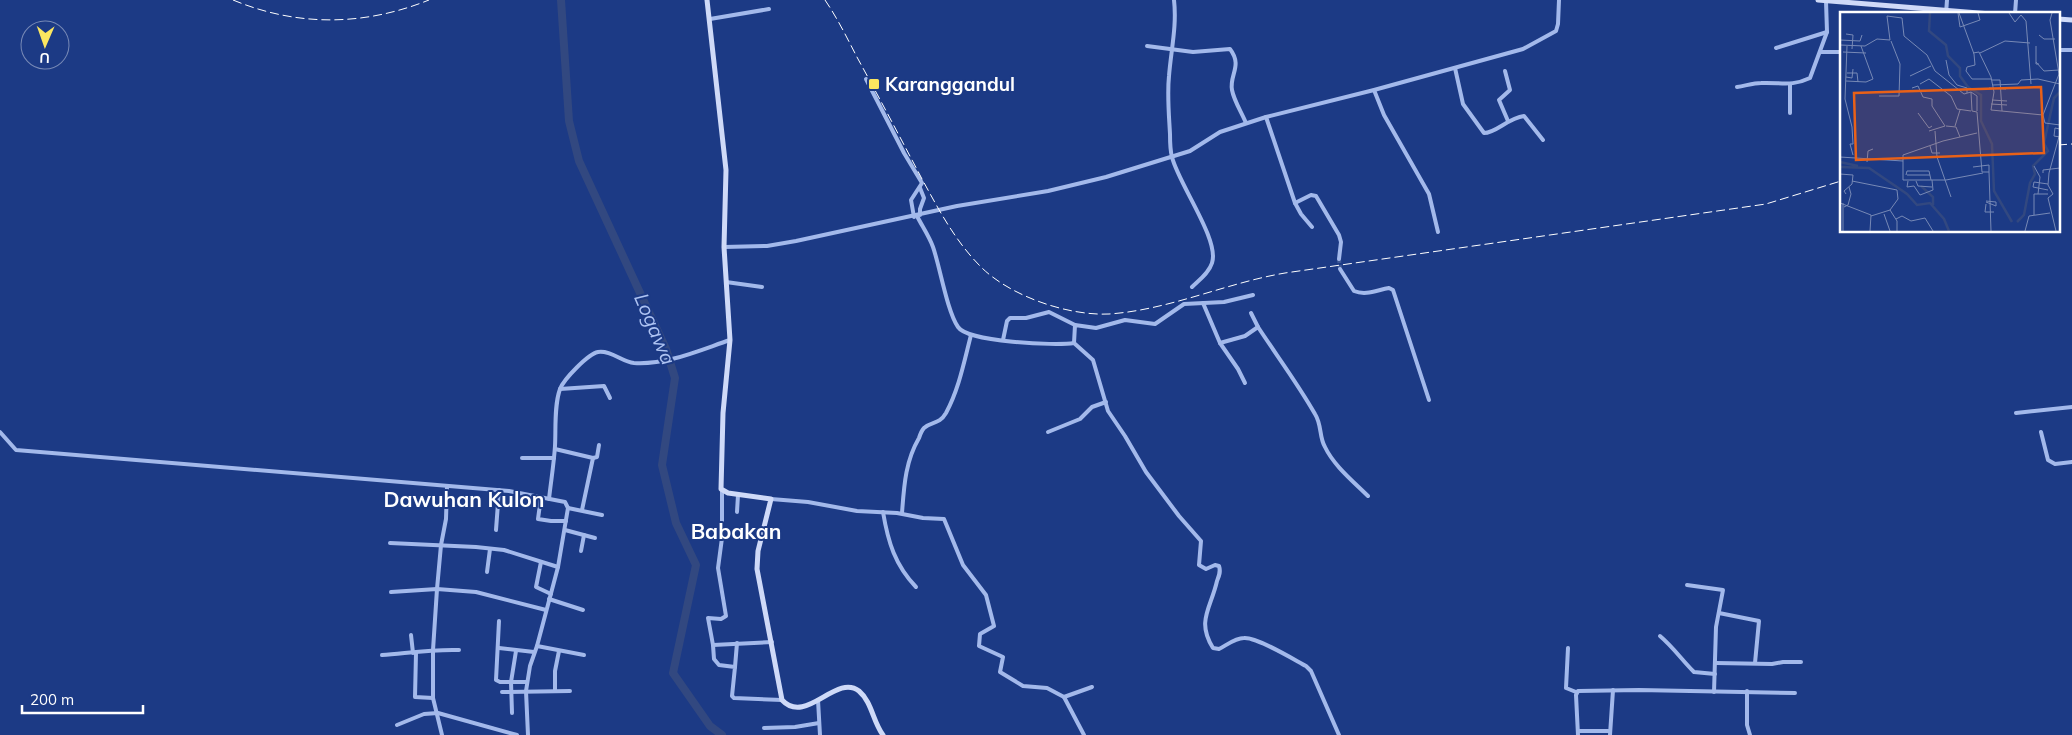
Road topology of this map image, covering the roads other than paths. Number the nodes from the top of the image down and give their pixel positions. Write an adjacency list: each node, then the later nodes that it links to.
1 (707, 0): 9 (main road)
2 (1174, 0): 13 (street)
3 (1559, 0): 16 (street)
4 (1818, 0): 6 (main road)
5 (1947, 0): 8 (street)
6 (1826, 1): 8 (main road); 10 (street)
7 (769, 9): 9 (street)
8 (1946, 12)
9 (710, 19): 33 (main road)
10 (1827, 32): 12 (street); 14 (street)
11 (1147, 46): 13 (street)
12 (1776, 48)
13 (1173, 50): 25 (street); 27 (street)
14 (1820, 52): 15 (street); 19 (street)
15 (1840, 52)
16 (1455, 68): 21 (street); 24 (street)
17 (1504, 71): 24 (street)
18 (866, 79): 28 (street)
19 (1790, 84): 20 (street); 22 (street)
20 (1737, 87)
21 (1374, 90): 23 (street); 32 (street)
22 (1790, 112)
23 (1266, 117): 25 (street); 29 (street)
24 (1508, 121): 26 (street)
25 (1246, 123): 27 (street)
26 (1544, 140)
27 (1171, 156): 30 (street); 37 (street)
28 (920, 188): 30 (street); 30 (street)
29 (1295, 203): 31 (street); 34 (street)
30 (917, 216): 33 (street); 44 (street)
31 (1312, 227)
32 (1438, 232)
33 (724, 247): 36 (main road)
34 (1339, 259)
35 (1340, 269): 52 (street)
36 (726, 282): 38 (street); 45 (main road)
37 (1192, 286)
38 (762, 287)
39 (1252, 296): 40 (street)
40 (1203, 303): 42 (street); 48 (street)
41 (1251, 313): 43 (street)
42 (1075, 326): 46 (street); 47 (street)
43 (1258, 327): 48 (street); 69 (street)
44 (971, 335): 46 (street); 77 (street)
45 (730, 340): 50 (street); 67 (main road)
46 (1003, 340): 47 (street)
47 (1074, 343): 53 (street)
48 (1220, 343): 49 (street)
49 (1245, 383)
50 (560, 389): 51 (street); 60 (street)
51 (610, 398)
52 (1429, 400)
53 (1106, 402): 57 (street); 152 (street)
54 (2072, 407): 55 (street)
55 (2016, 413)
56 (0, 432): 65 (street)
57 (1048, 432)
58 (2041, 432): 64 (street)
59 (599, 445): 63 (street)
60 (555, 449): 62 (street); 63 (street)
61 (522, 458): 62 (street)
62 (554, 458): 71 (street)
63 (593, 458): 74 (street)
64 (2072, 462)
65 (447, 487): 66 (street); 85 (street)
66 (499, 490): 70 (street); 80 (street)
67 (722, 491): 68 (main road); 105 (street)
68 (738, 494): 72 (main road); 75 (street)
69 (1368, 496)
70 (541, 497): 71 (street); 79 (street)
71 (549, 499): 73 (street)
72 (771, 499): 76 (street); 103 (main road)
73 (568, 508): 74 (street); 79 (street)
74 (582, 510): 78 (street)
75 (737, 512)
76 (883, 512): 77 (street); 92 (street)
77 (902, 513): 135 (street)
78 (602, 515)
79 (566, 521): 81 (street)
80 (496, 530)
81 (565, 530): 82 (street); 89 (street)
82 (584, 535): 83 (street); 87 (street)
83 (595, 538)
84 (390, 543): 85 (street)
85 (441, 545): 86 (street); 93 (street)
86 (490, 549): 88 (street); 90 (street)
87 (580, 551)
88 (541, 562): 89 (street); 95 (street)
89 (558, 567): 95 (street)
90 (487, 572)
91 (1687, 585): 99 (street)
92 (916, 587)
93 (437, 589): 94 (street); 97 (street); 109 (street)
94 (391, 592)
95 (551, 594): 96 (street)
96 (549, 599): 97 (street); 98 (street)
97 (546, 610): 106 (street)
98 (583, 610)
99 (1719, 613): 117 (street); 119 (street)
100 (499, 621): 107 (street)
101 (412, 635): 114 (street)
102 (1660, 636): 121 (street)
103 (772, 642): 104 (street); 137 (main road)
104 (736, 643): 105 (street); 120 (street)
105 (713, 644): 120 (street)
106 (538, 646): 112 (street); 113 (street)
107 (499, 648): 111 (street); 122 (street)
108 (1568, 648): 131 (street)
109 (433, 650): 110 (street); 114 (street); 136 (street)
110 (459, 650)
111 (516, 651): 113 (street); 122 (street)
112 (559, 651): 116 (street); 126 (street)
113 (534, 652): 123 (street)
114 (414, 653): 115 (street); 136 (street)
115 (382, 655)
116 (584, 655)
117 (1716, 662): 119 (street); 121 (street)
118 (1801, 662): 119 (street)
119 (1755, 663)
120 (735, 667): 137 (street)
121 (1715, 674): 132 (street)
122 (511, 682): 123 (street); 129 (street)
123 (527, 682): 130 (street)
124 (1092, 687): 135 (street)
125 (1613, 690): 131 (street); 132 (street); 145 (street)
126 (555, 691): 127 (street); 130 (street)
127 (570, 691)
128 (502, 692): 129 (street)
129 (512, 692): 130 (street); 139 (street)
130 (526, 692): 148 (street)
131 (1576, 692): 144 (street)
132 (1714, 692): 133 (street)
133 (1747, 692): 134 (street); 153 (street)
134 (1795, 693)
135 (1064, 697): 151 (street)
136 (433, 698): 140 (street)
137 (782, 700): 138 (main road)
138 (818, 700): 141 (street); 150 (main road)
139 (512, 713)
140 (438, 714): 142 (street); 146 (street); 147 (street)
141 (819, 723): 143 (street); 149 (street)
142 (397, 725)
143 (764, 728)
144 (1578, 733): 145 (street)
145 (1610, 733)
146 (442, 735)
147 (517, 735)
148 (528, 735)
149 (820, 735)
150 (883, 735)
151 (1084, 735)
152 (1339, 735)
153 (1750, 735)

